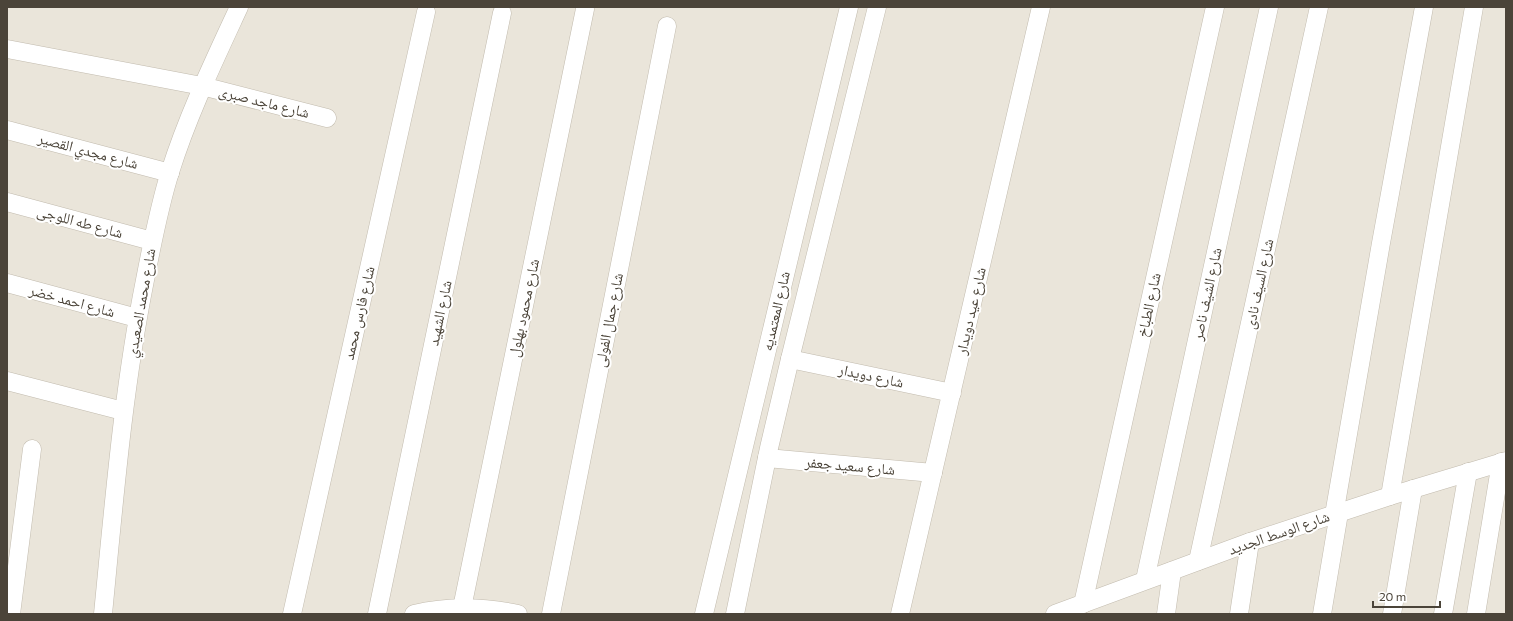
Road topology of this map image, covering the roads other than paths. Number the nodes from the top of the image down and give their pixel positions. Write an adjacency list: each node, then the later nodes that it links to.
1 (239, 7): 15 (street, شارع محمد الصعيدي)
2 (849, 7): 27 (street, شارع المعتمديه)
3 (877, 7): 23 (street, شارع المعتمديه)
4 (1041, 7): 25 (street, شارع عيد دويدار)
5 (1215, 7): 40 (street, شارع الطباخ)
6 (1269, 7): 39 (street, شارع الشيف ناصر)
7 (1319, 7): 37 (street, شارع السيف نادى)
8 (1424, 7): 35 (street)
9 (1474, 7): 34 (street)
10 (585, 9): 41 (street, شارع محمود بهلول)
11 (426, 12): 44 (street, شارع فارس محمد)
12 (502, 13): 45 (street, شارع الشهيد)
13 (667, 26): 48 (street, شارع جمال الفولى)
14 (7, 48): 15 (street, شارع ماجد صبرى)
15 (202, 86): 16 (street, شارع ماجد صبرى); 18 (street, شارع محمد الصعيدي)
16 (327, 118)
17 (7, 130): 18 (street, شارع مجدي القصير)
18 (170, 173): 20 (street, شارع محمد الصعيدي)
19 (7, 202): 20 (street, شارع طه اللوجى)
20 (152, 241): 22 (street, شارع محمد الصعيدي)
21 (7, 283): 22 (street, شارع احمد خضر)
22 (137, 318): 26 (street, شارع محمد الصعيدي)
23 (790, 359): 25 (street, شارع دويدار); 29 (street, شارع المعتمديه)
24 (7, 381): 26 (street)
25 (952, 393): 32 (street, شارع عيد دويدار)
26 (123, 411): 43 (street, شارع محمد الصعيدي)
27 (745, 442): 29 (street, شارع سعيد جعفر); 49 (street, شارع المعتمديه)
28 (32, 449): 42 (street)
29 (768, 453): 32 (street, شارع سعيد جعفر); 50 (street, شارع المعتمديه)
30 (1504, 462): 31 (street, شارع الوسط الجديد); 58 (street)
31 (1468, 472): 33 (street, شارع الوسط الجديد); 57 (street)
32 (933, 473): 51 (street, شارع عيد دويدار)
33 (1413, 489): 34 (street, شارع الوسط الجديد); 56 (street)
34 (1390, 496): 35 (street, شارع الوسط الجديد)
35 (1337, 514): 36 (street, شارع الوسط الجديد); 55 (street)
36 (1250, 542): 37 (street, شارع الوسط الجديد); 54 (street)
37 (1198, 561): 38 (street, شارع الوسط الجديد)
38 (1172, 571): 39 (street, شارع الوسط الجديد); 53 (street)
39 (1144, 580): 40 (street, شارع الوسط الجديد)
40 (1083, 604): 52 (street, شارع الوسط الجديد)
41 (462, 608): 46 (street); 47 (street)
42 (12, 614)
43 (103, 614)
44 (292, 614)
45 (377, 614)
46 (414, 614)
47 (518, 614)
48 (551, 614)
49 (704, 614)
50 (735, 614)
51 (900, 614)
52 (1056, 614)
53 (1166, 614)
54 (1239, 614)
55 (1322, 614)
56 (1392, 614)
57 (1443, 614)
58 (1476, 614)

